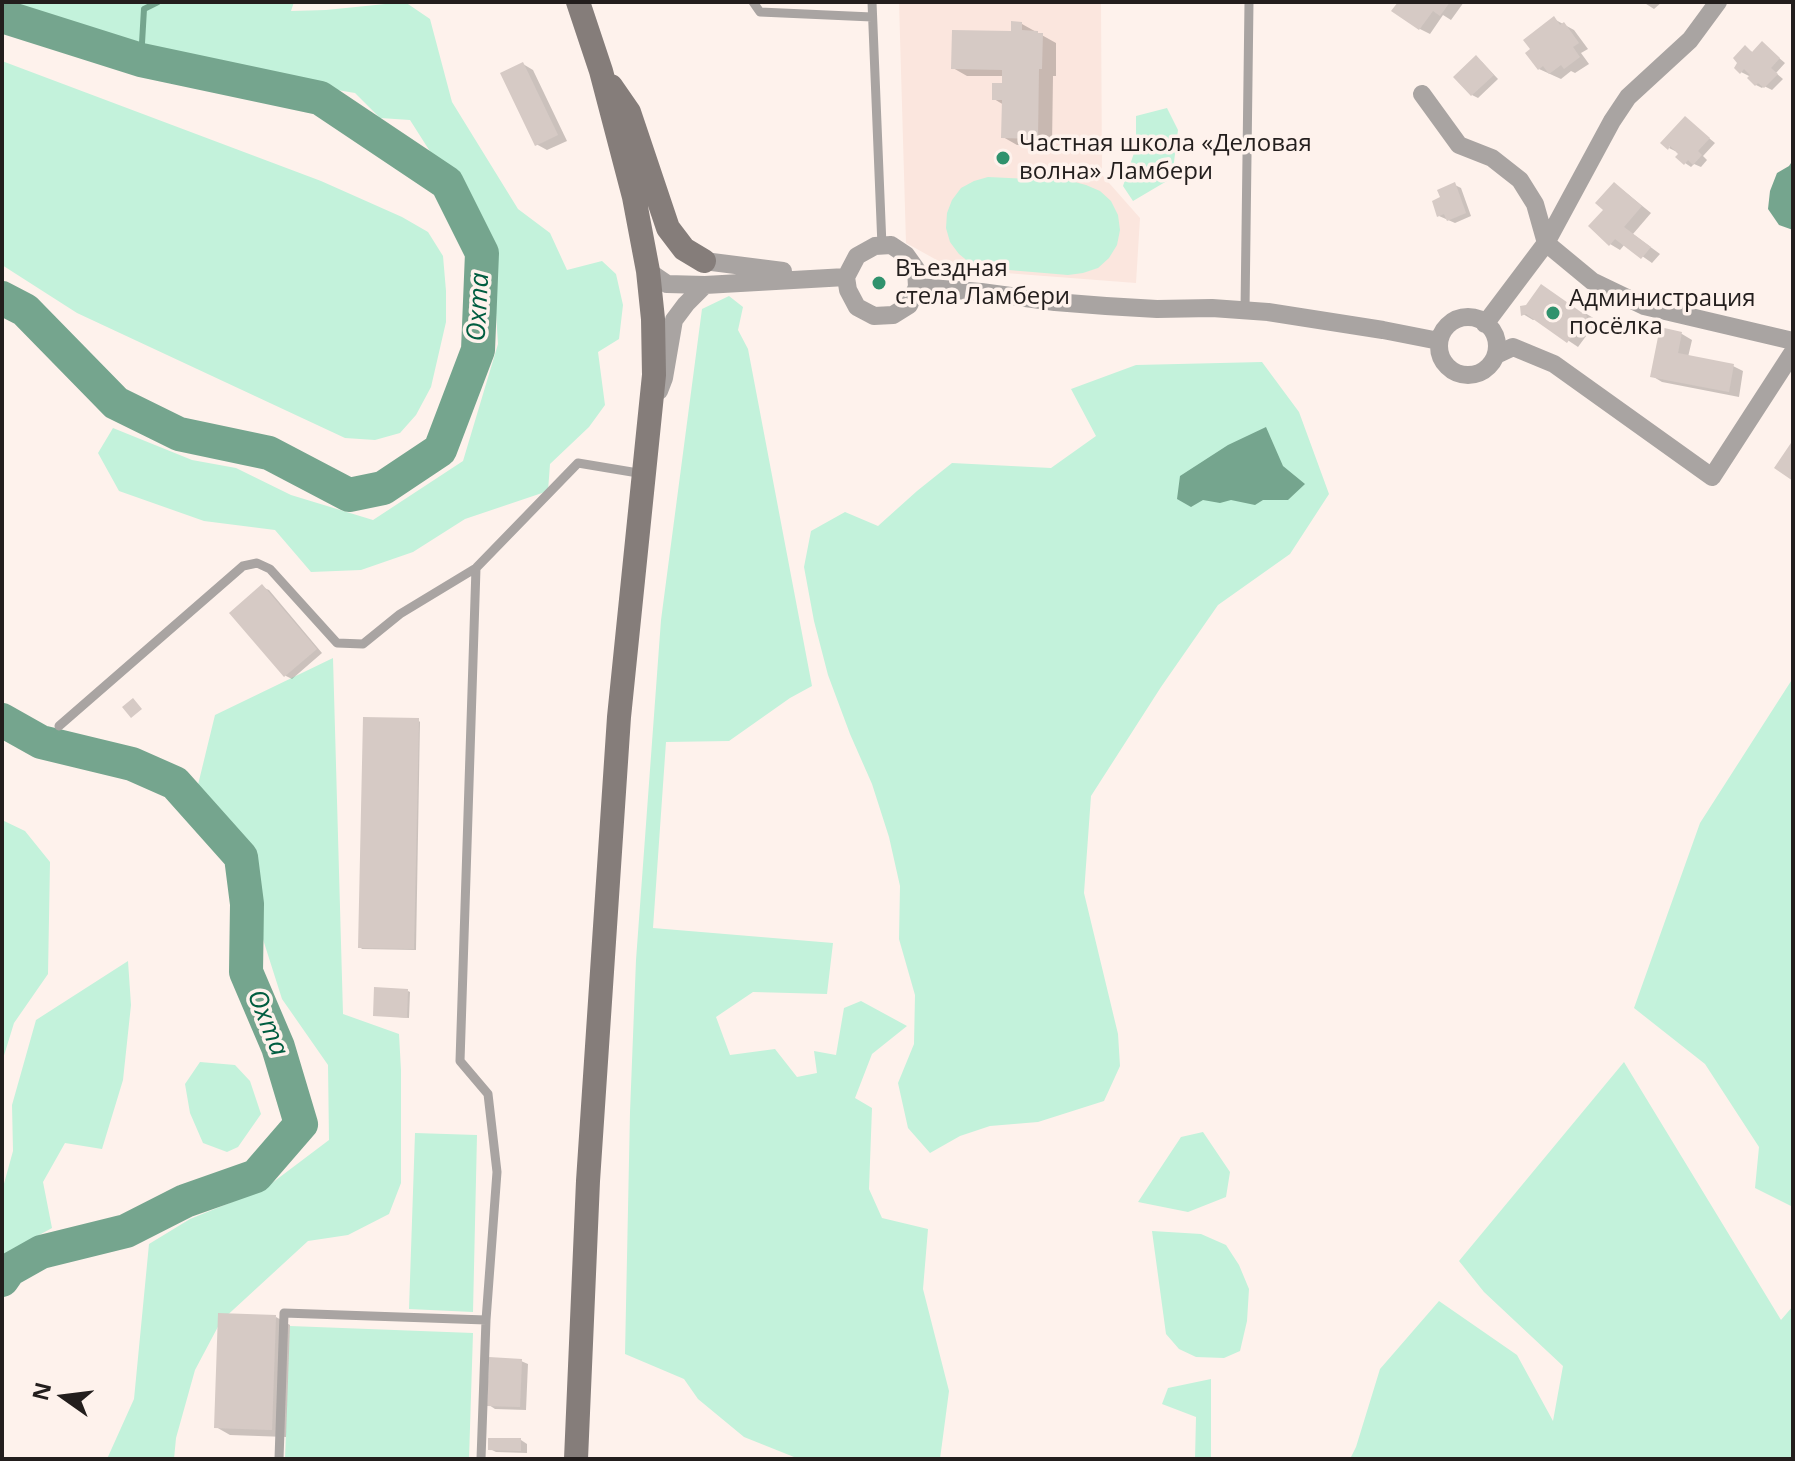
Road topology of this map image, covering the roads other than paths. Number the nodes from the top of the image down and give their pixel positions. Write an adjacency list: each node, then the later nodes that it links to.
1 (578, 2): 7 (main road)
2 (753, 2): 6 (lane)
3 (872, 2): 6 (lane)
4 (1249, 2): 15 (lane)
5 (1718, 2): 9 (street)
6 (872, 17): 10 (lane)
7 (601, 71): 11 (main road); 12 (main road)
8 (1422, 94): 9 (street)
9 (1546, 243): 16 (street); 18 (street)
10 (882, 246): 13 (street); 14 (street)
11 (648, 271): 12 (main road); 21 (main road)
12 (704, 273): 13 (street); 21 (street)
13 (846, 277): 14 (street)
14 (917, 287): 15 (street)
15 (1245, 310): 17 (street)
16 (1485, 324): 17 (street); 20 (street)
17 (1439, 341): 20 (street)
18 (1793, 341)
19 (1793, 352): 20 (street)
20 (1496, 355)
21 (651, 408): 22 (main road)
22 (644, 474): 23 (lane); 28 (main road)
23 (476, 568): 24 (lane); 25 (lane)
24 (59, 726)
25 (486, 1320): 26 (lane); 27 (lane)
26 (279, 1459)
27 (481, 1459)
28 (576, 1459)

